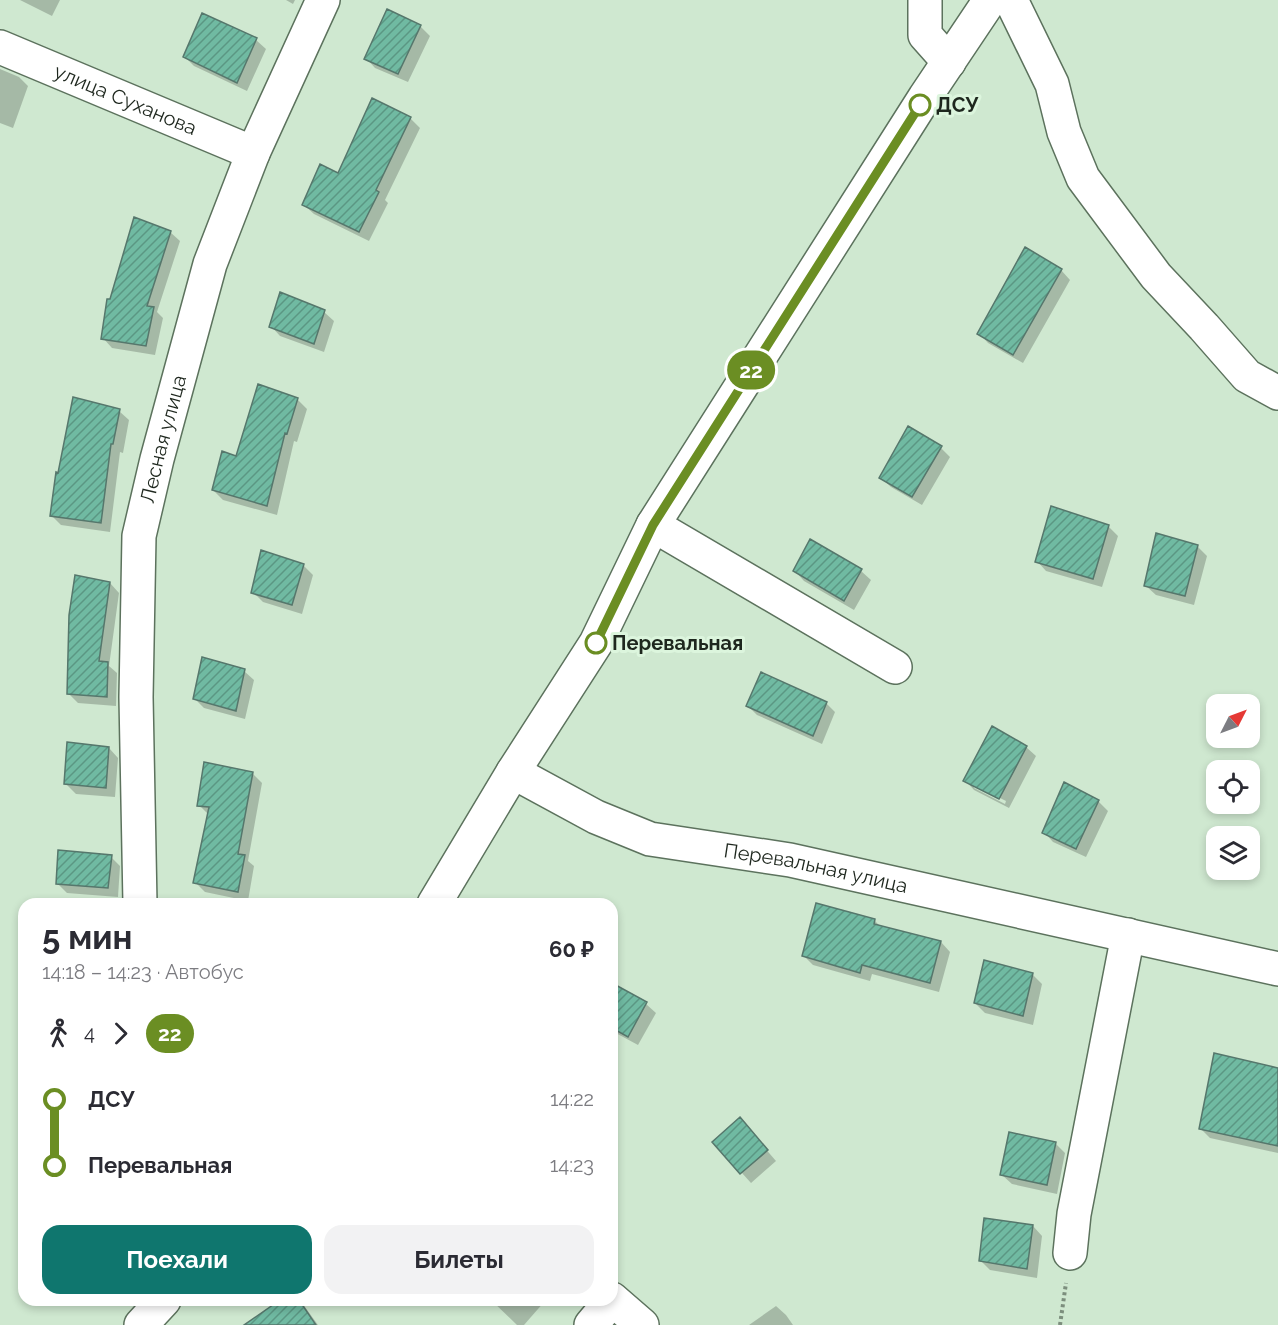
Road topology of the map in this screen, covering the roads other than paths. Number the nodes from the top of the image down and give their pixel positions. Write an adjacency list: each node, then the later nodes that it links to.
1 (323, 0): 7 (main road, Лесная улица)
2 (925, 0): 6 (main road)
3 (990, 0): 6 (main road)
4 (1011, 0): 8 (main road)
5 (0, 47): 7 (main road, улица Суханова)
6 (949, 62): 9 (main road)
7 (253, 153): 12 (main road, Лесная улица)
8 (1278, 393)
9 (653, 525): 10 (main road); 11 (main road)
10 (895, 667)
11 (513, 772): 13 (main road); 14 (main road, Перевальная улица)
12 (141, 898)
13 (438, 898)
14 (1128, 935): 15 (main road, Перевальная улица); 16 (main road)
15 (1278, 969)
16 (1070, 1253)
17 (618, 1305): 22 (main road)
18 (158, 1306): 20 (main road)
19 (607, 1306): 21 (main road)
20 (141, 1325)
21 (591, 1325)
22 (642, 1325)

